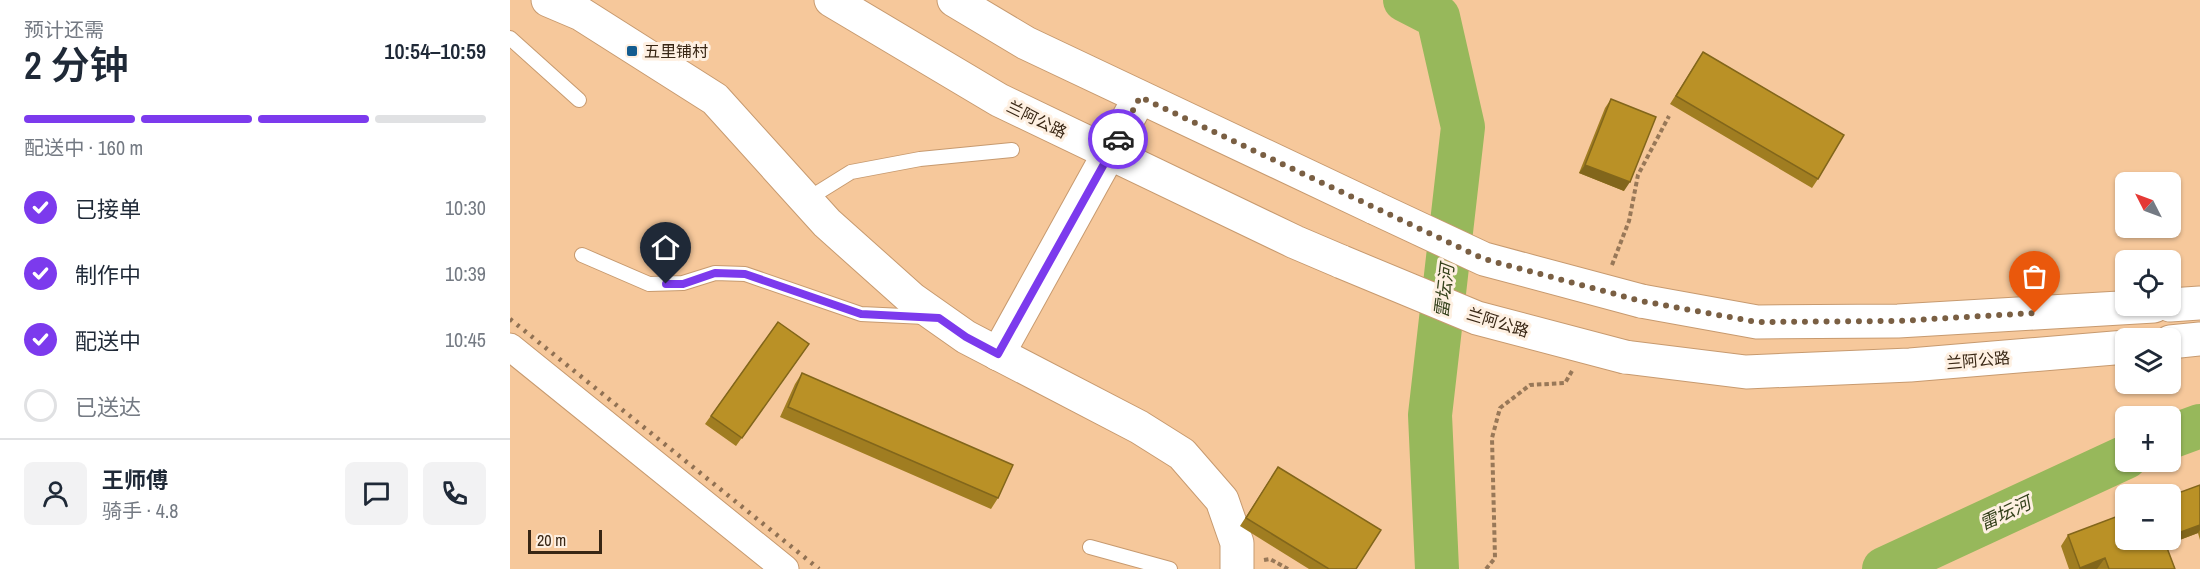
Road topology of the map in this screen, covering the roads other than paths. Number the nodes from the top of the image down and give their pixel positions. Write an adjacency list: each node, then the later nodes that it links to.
1 (548, 0): 4 (main road)
2 (831, 0): 9 (main road, 兰阿公路)
3 (954, 0): 6 (main road)
4 (585, 7): 10 (main road)
5 (510, 38): 7 (lane)
6 (1140, 97): 9 (main road); 14 (main road, bridge)
7 (579, 100)
8 (1012, 150): 10 (lane)
9 (1110, 154): 19 (main road, 兰阿公路, bridge); 20 (main road)
10 (807, 200): 15 (main road)
11 (582, 255): 15 (lane)
12 (2200, 303): 13 (main road)
13 (2181, 304)
14 (2115, 308)
15 (939, 318): 20 (main road)
16 (2200, 339): 17 (main road)
17 (2181, 341)
18 (510, 347): 22 (street)
19 (2115, 348)
20 (998, 354): 24 (main road)
21 (1090, 547): 23 (lane)
22 (785, 569)
23 (1170, 569)
24 (1237, 569)

